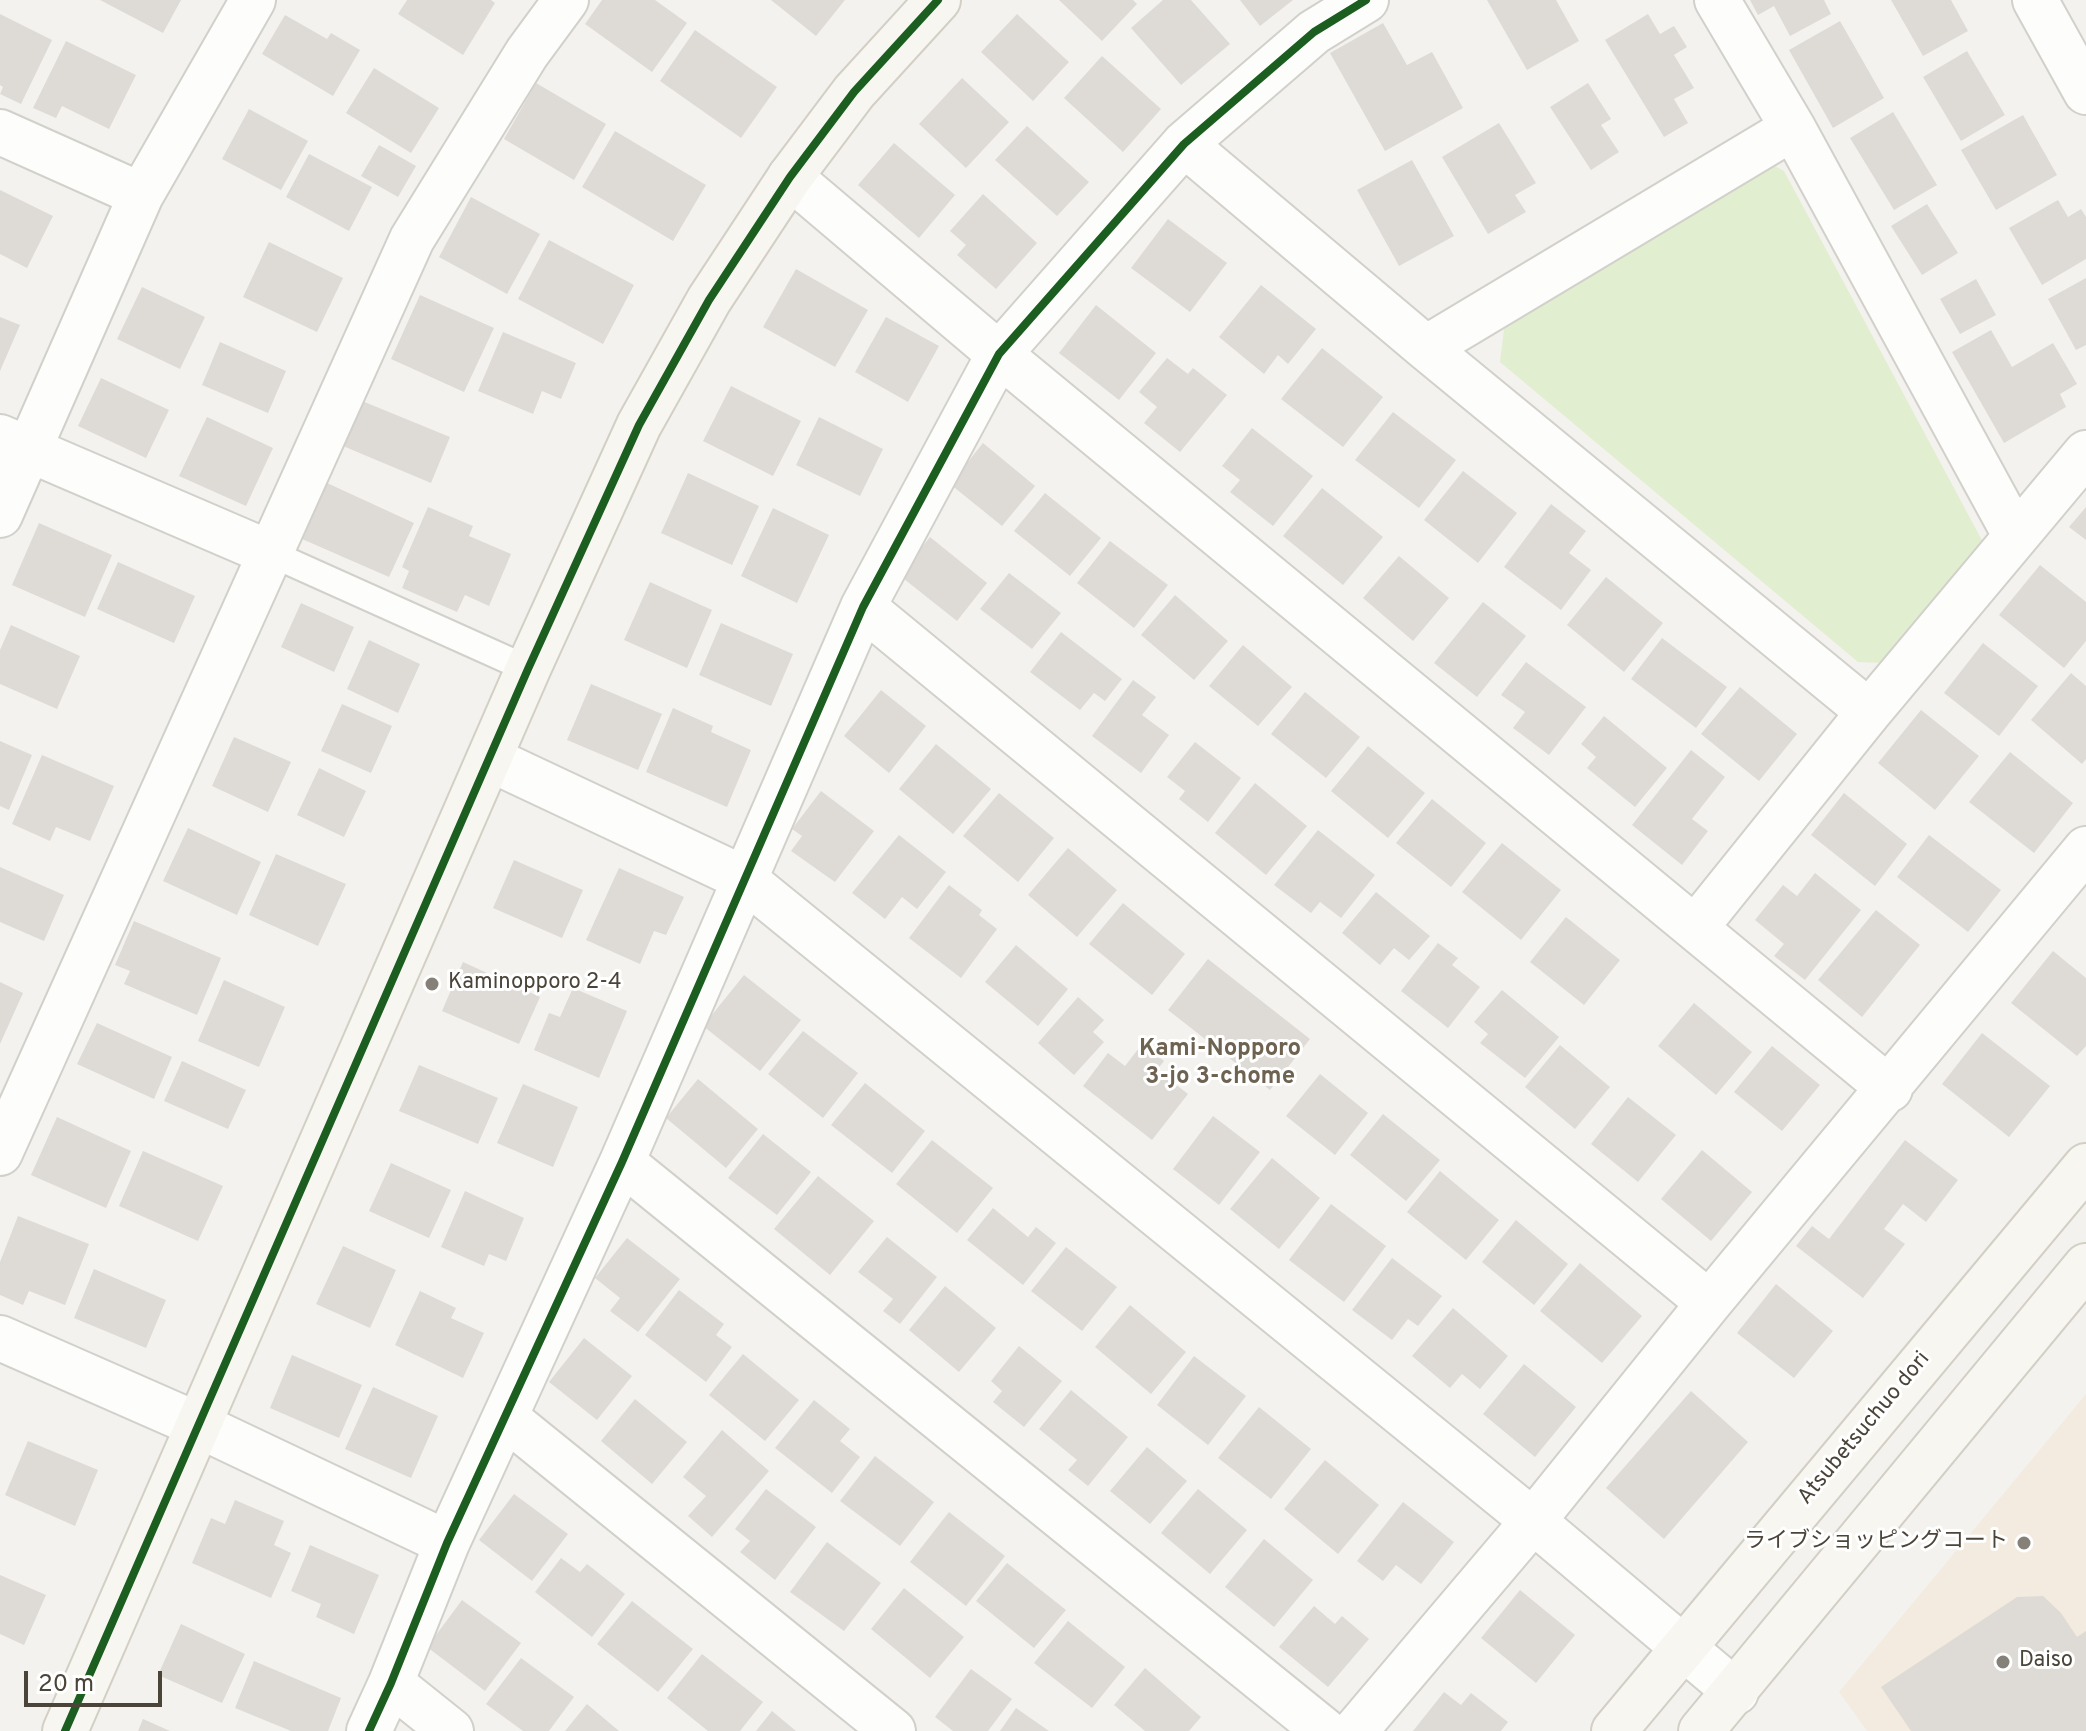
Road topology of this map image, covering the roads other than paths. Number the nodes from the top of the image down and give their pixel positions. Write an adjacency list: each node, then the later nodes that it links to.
1 (253, 0): 12 (street)
2 (566, 0): 19 (street)
3 (938, 0): 11 (street)
4 (1366, 0): 10 (street)
5 (1717, 0): 8 (street)
6 (2035, 0): 7 (street)
7 (2084, 82)
8 (1793, 128): 13 (street); 18 (street)
9 (0, 132): 12 (street)
10 (1184, 144): 13 (street); 14 (street)
11 (790, 177): 14 (street); 21 (street)
12 (141, 195): 15 (street)
13 (1426, 348): 22 (street)
14 (999, 354): 20 (street); 26 (street)
15 (15, 443): 17 (street); 19 (street)
16 (2086, 453): 18 (street)
17 (0, 515)
18 (2015, 535): 22 (street)
19 (272, 554): 21 (lane); 28 (street)
20 (863, 607): 25 (street); 32 (street)
21 (528, 669): 23 (street)
22 (1869, 712): 26 (street)
23 (490, 759): 25 (street); 35 (street)
24 (2086, 849): 27 (street)
25 (743, 878): 29 (street); 36 (street)
26 (1696, 927): 27 (street)
27 (1890, 1089): 32 (street)
28 (0, 1153)
29 (622, 1162): 34 (street); 45 (street)
30 (2086, 1166): 38 (street, Atsubetsuchuo dori)
31 (2086, 1266): 40 (street)
32 (1709, 1303): 36 (street)
33 (0, 1338): 35 (street)
34 (505, 1417): 37 (street); 44 (street)
35 (198, 1425): 37 (street); 41 (street)
36 (1533, 1521): 38 (street); 46 (street)
37 (447, 1543): 39 (street)
38 (1682, 1647): 40 (street); 47 (street, Atsubetsuchuo dori)
39 (391, 1683): 42 (street); 43 (street)
40 (1736, 1692): 48 (street)
41 (65, 1731)
42 (369, 1731)
43 (451, 1731)
44 (893, 1731)
45 (1325, 1731)
46 (1355, 1731)
47 (1614, 1731)
48 (1701, 1731)

